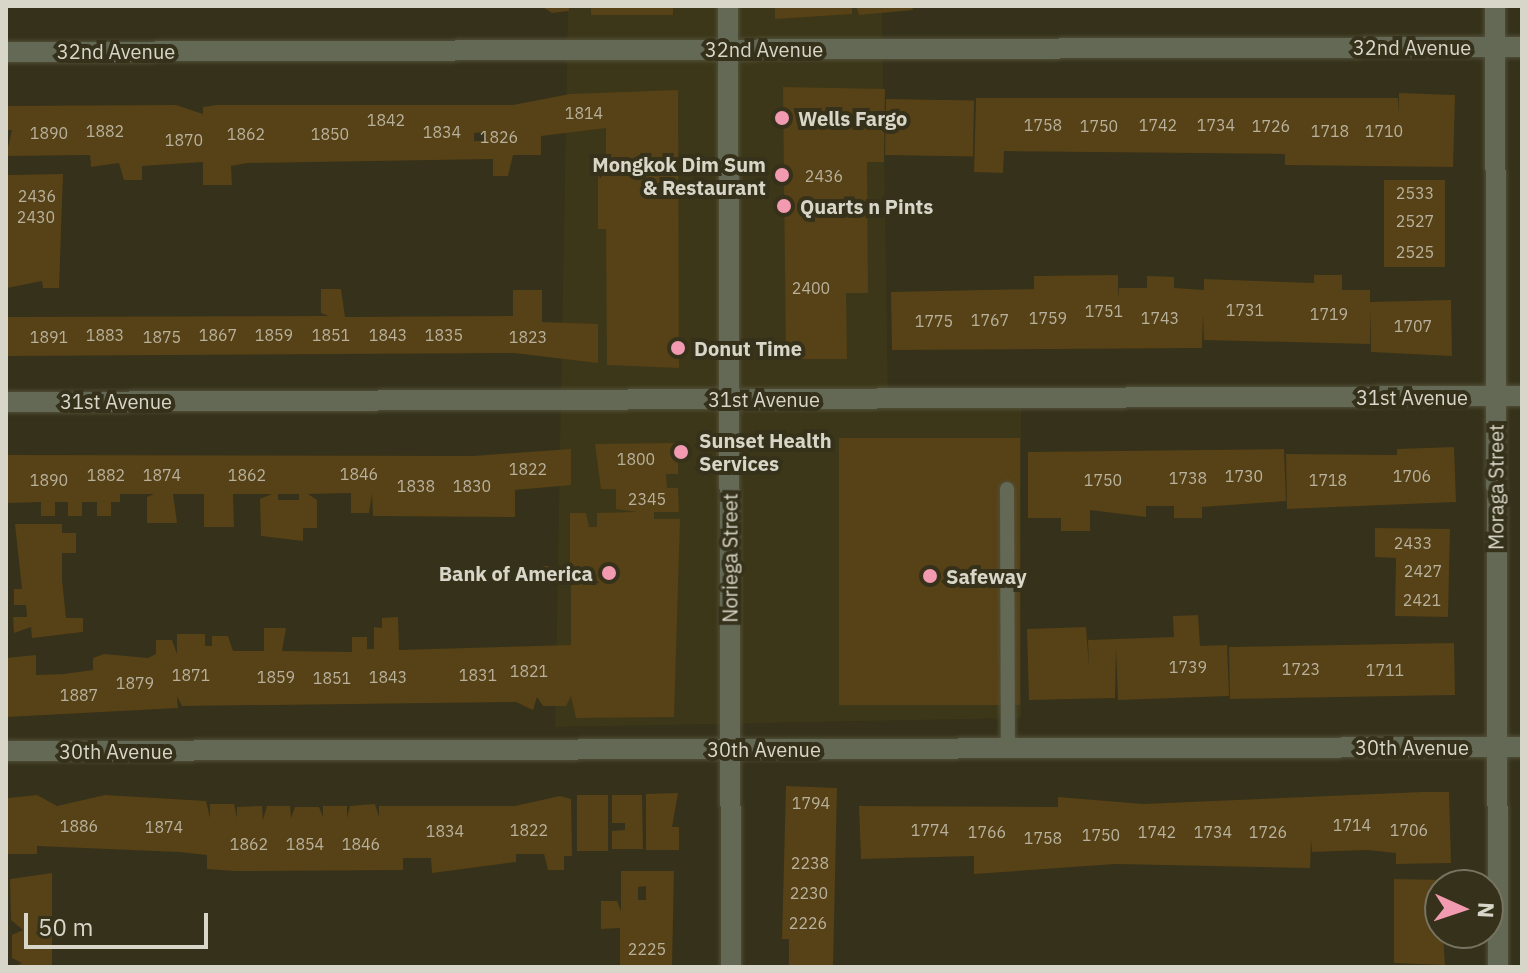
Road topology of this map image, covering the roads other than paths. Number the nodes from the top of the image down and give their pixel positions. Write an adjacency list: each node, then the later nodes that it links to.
1 (728, 6): 5 (street, Noriega Street)
2 (1495, 6): 3 (street, Moraga Street)
3 (1495, 47): 4 (street, 32nd Avenue); 5 (street, 32nd Avenue); 8 (street, Moraga Street)
4 (1522, 47)
5 (728, 49): 6 (street, 32nd Avenue); 9 (street, Noriega Street)
6 (6, 52)
7 (1522, 396): 8 (street, 31st Avenue)
8 (1496, 397): 9 (street, 31st Avenue); 12 (street, Moraga Street)
9 (729, 399): 10 (street, 31st Avenue); 15 (street, Noriega Street)
10 (6, 402)
11 (1007, 489): 14 (lane)
12 (1497, 747): 13 (street, 30th Avenue); 14 (street, 30th Avenue); 18 (street, Moraga Street)
13 (1522, 747)
14 (1008, 748): 15 (street, 30th Avenue)
15 (731, 749): 16 (street, 30th Avenue); 17 (street, Noriega Street)
16 (6, 751)
17 (731, 967)
18 (1498, 967)

